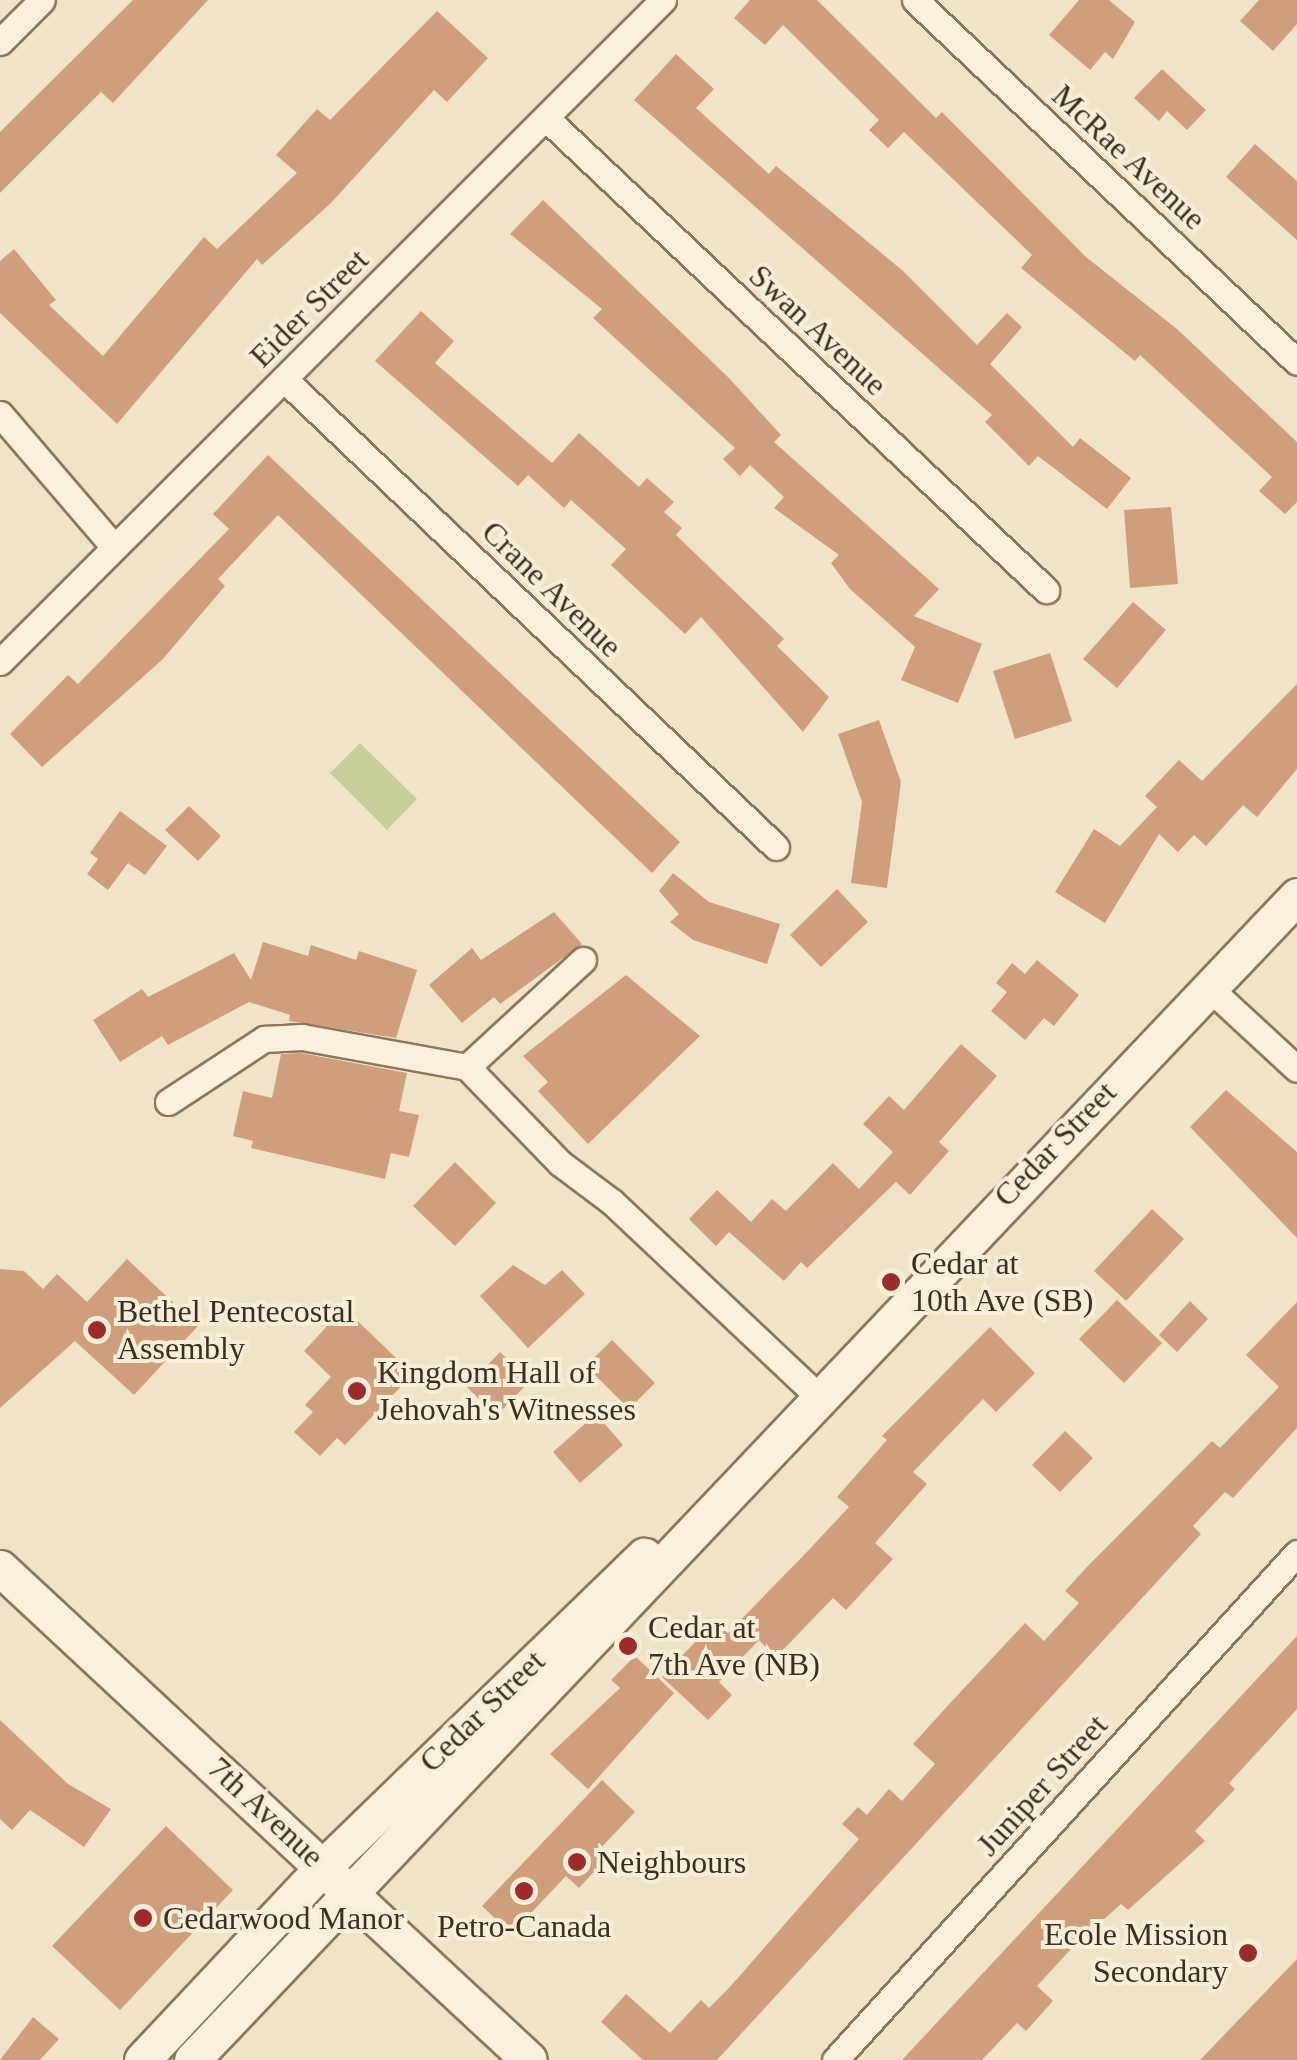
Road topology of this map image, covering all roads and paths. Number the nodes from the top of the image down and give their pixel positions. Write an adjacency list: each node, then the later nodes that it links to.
1 (42, 0): 4 (street)
2 (663, 0): 5 (street, Eider Street)
3 (915, 0): 6 (street, McRae Avenue)
4 (0, 42)
5 (546, 118): 7 (street, Eider Street); 10 (street, Swan Avenue)
6 (1297, 362)
7 (284, 379): 9 (street, Eider Street); 12 (street, Crane Avenue)
8 (0, 414): 9 (street)
9 (114, 547): 11 (street, Eider Street)
10 (1046, 590)
11 (0, 662)
12 (776, 847)
13 (1297, 896): 15 (main road, Cedar Street)
14 (583, 960): 16 (street)
15 (1207, 986): 17 (street); 19 (main road, Cedar Street)
16 (468, 1067): 18 (street); 19 (street)
17 (1297, 1069)
18 (168, 1102)
19 (816, 1394): 22 (main road, Cedar Street); 23 (main road, Cedar Street)
20 (1297, 1553): 27 (street, Juniper Street)
21 (0, 1568): 22 (main road, 7th Avenue)
22 (324, 1866): 23 (main road, 7th Avenue); 24 (main road, Cedar Street)
23 (352, 1892): 25 (main road, Cedar Street); 26 (main road, 7th Avenue)
24 (142, 2060)
25 (192, 2060)
26 (528, 2060)
27 (835, 2060)

